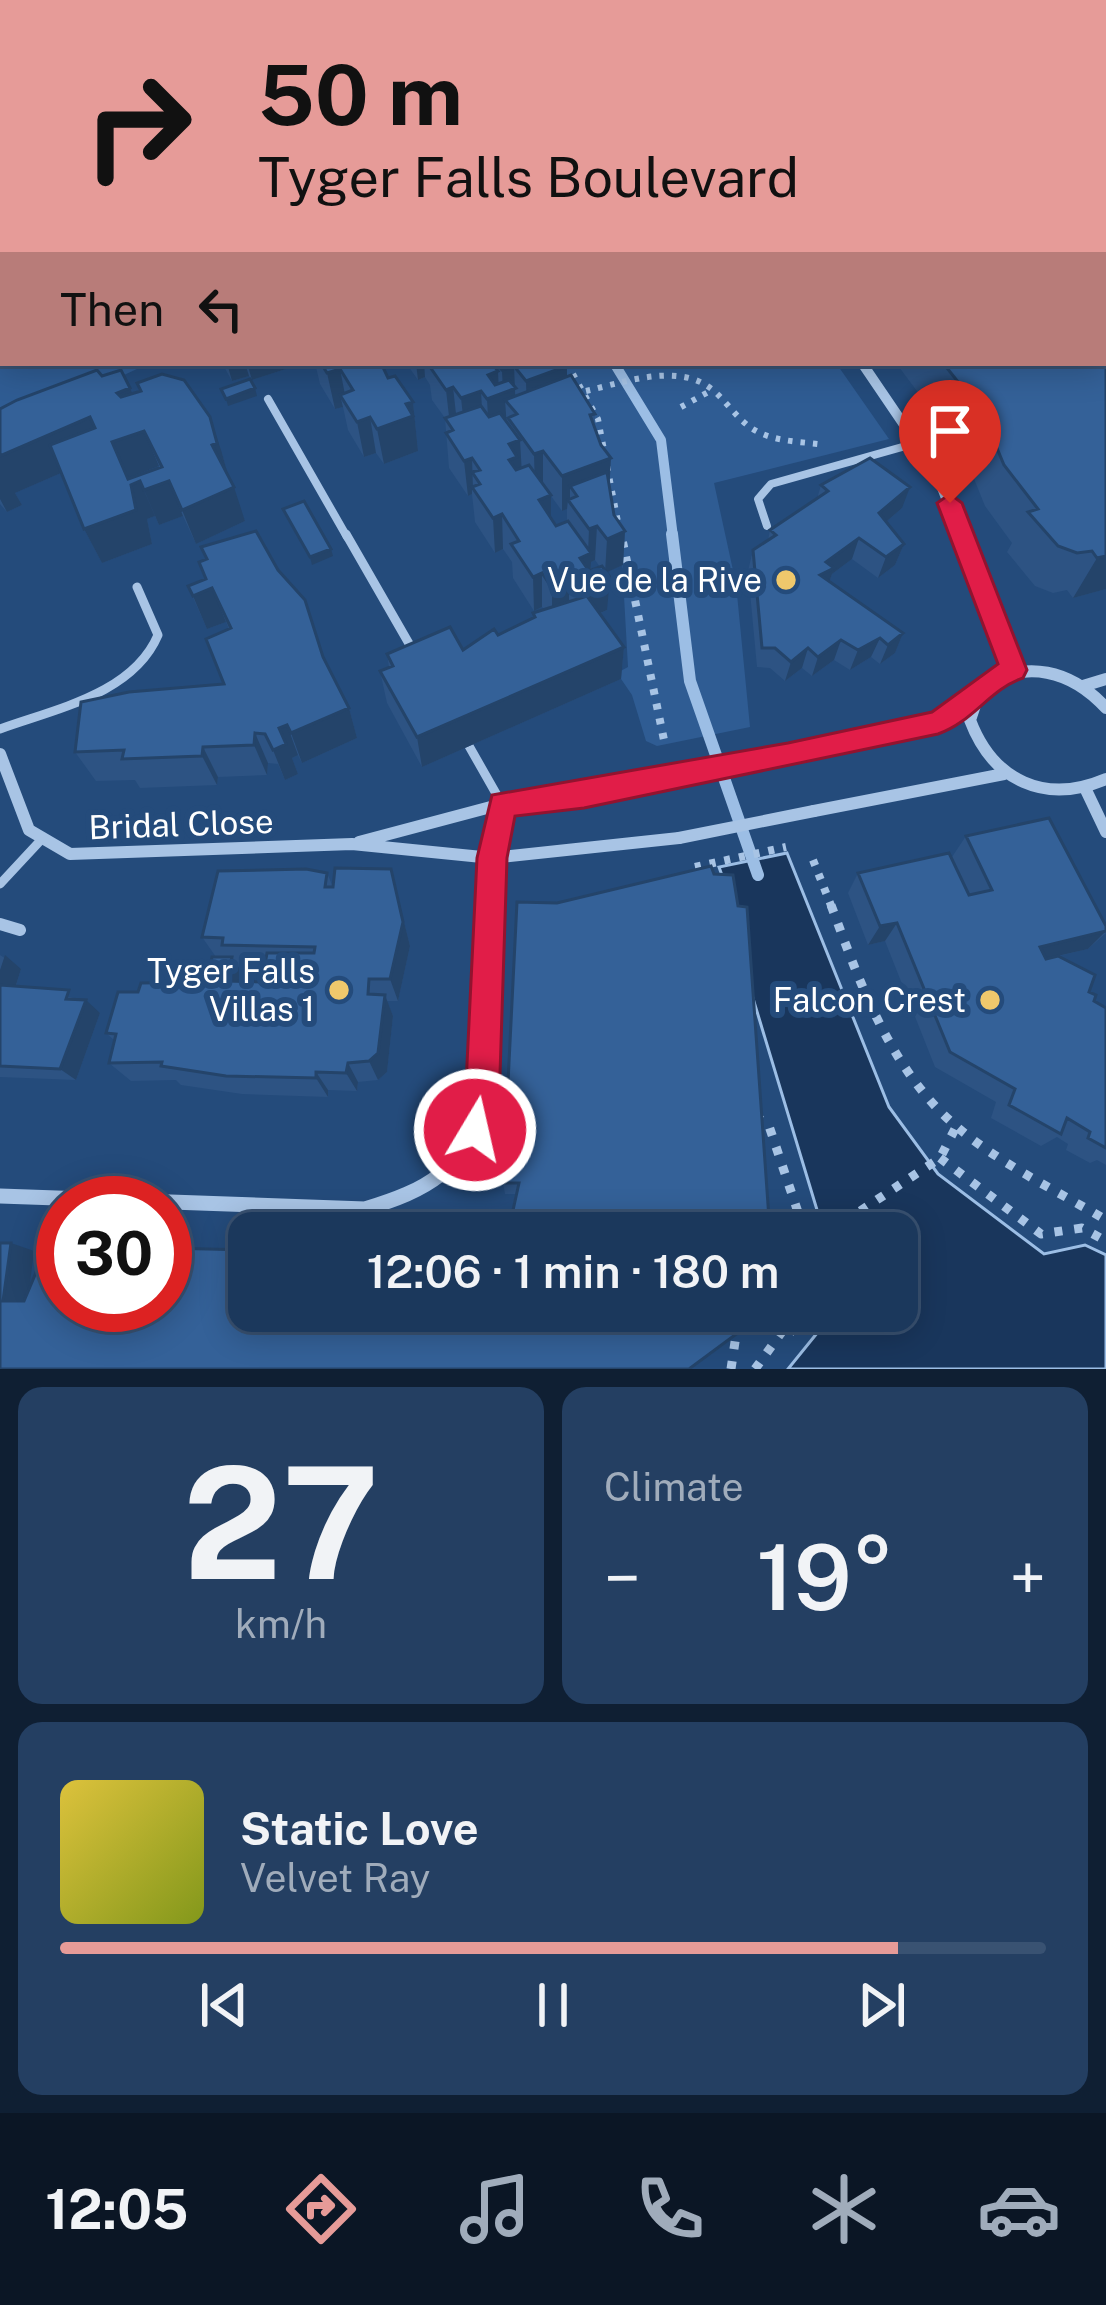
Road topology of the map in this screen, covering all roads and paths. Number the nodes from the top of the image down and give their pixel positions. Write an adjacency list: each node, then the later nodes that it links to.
1 (569, 366): 4 (path)
2 (866, 366): 7 (street)
3 (713, 389): 4 (path); 6 (path); 8 (path)
4 (586, 391): 18 (path)
5 (268, 399): 12 (lane)
6 (681, 407)
7 (920, 442): 9 (lane); 11 (street)
8 (823, 444)
9 (766, 526)
10 (137, 587): 17 (lane)
11 (1013, 670): 14 (street); 15 (street)
12 (426, 672)
13 (1106, 679): 14 (street)
14 (1083, 686): 16 (street)
15 (972, 702): 21 (street); 24 (street, bridge)
16 (1106, 708)
17 (0, 729)
18 (664, 740)
19 (469, 746): 24 (lane)
20 (0, 754): 26 (street, Bridal Close)
21 (1004, 774): 23 (street); 29 (street, bridge)
22 (1106, 779): 23 (street)
23 (1086, 790): 25 (street)
24 (502, 804): 27 (street); 29 (street)
25 (1106, 832)
26 (40, 841): 27 (street, Bridal Close); 32 (lane)
27 (352, 844): 29 (street)
28 (786, 848): 31 (path, bridge)
29 (492, 858): 38 (street)
30 (813, 860): 36 (path)
31 (695, 866)
32 (0, 884)
33 (0, 924): 34 (lane)
34 (20, 930)
35 (752, 1112): 39 (path)
36 (957, 1125): 37 (path); 41 (path)
37 (940, 1158): 40 (path); 42 (path)
38 (0, 1196)
39 (798, 1212)
40 (858, 1212)
41 (1106, 1220)
42 (1106, 1240)
43 (784, 1332): 46 (path)
44 (790, 1332): 46 (path)
45 (736, 1335): 47 (path)
46 (769, 1356): 48 (path)
47 (731, 1369)
48 (755, 1369)

